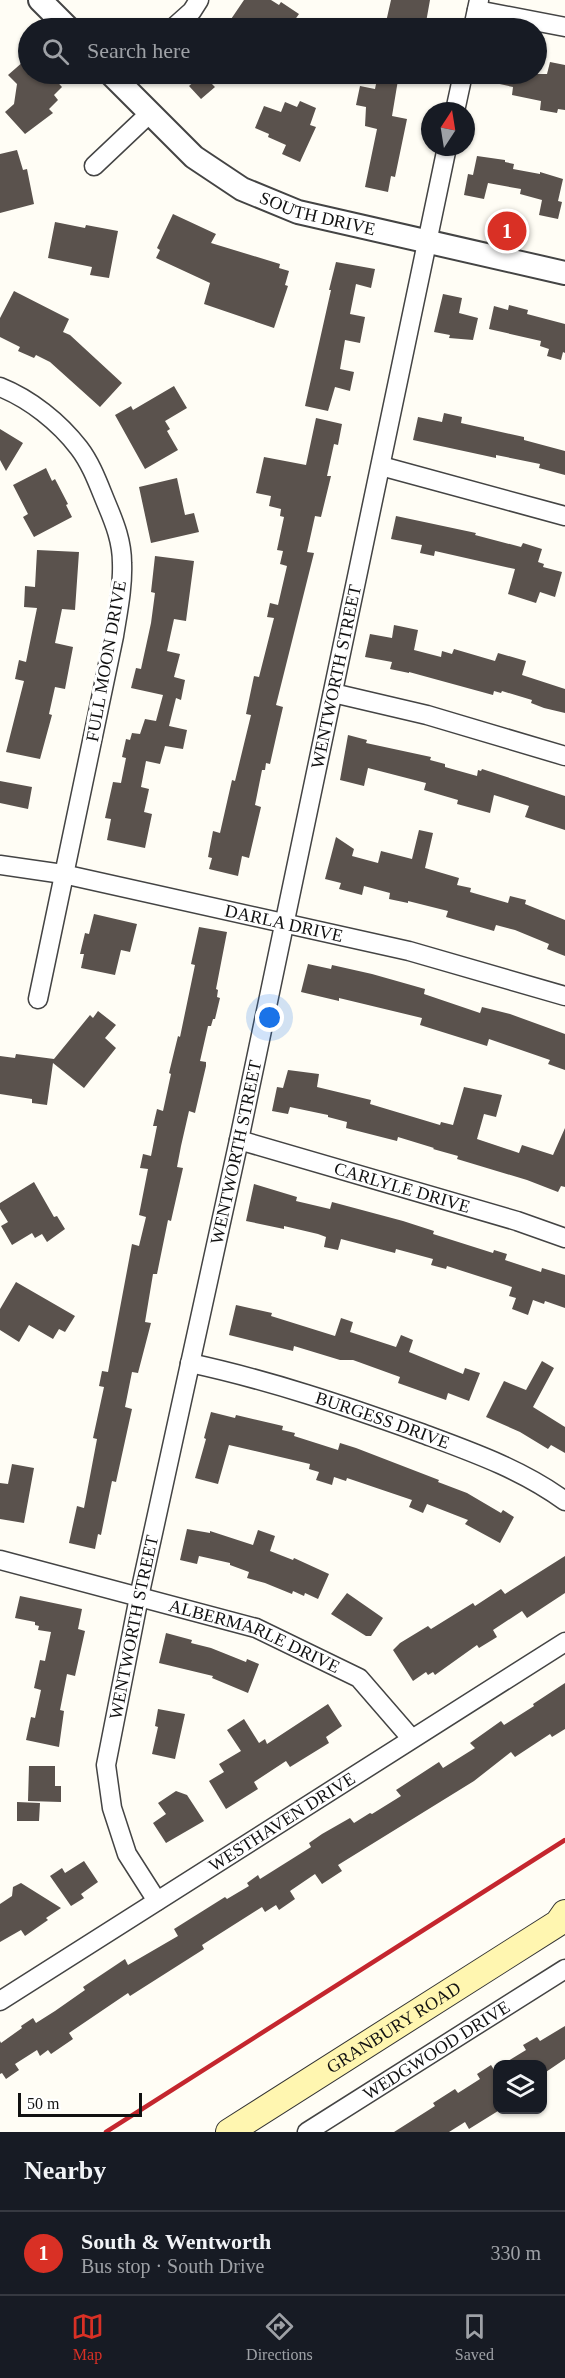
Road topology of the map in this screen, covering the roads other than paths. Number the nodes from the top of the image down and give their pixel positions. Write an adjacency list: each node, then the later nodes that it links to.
1 (40, 0): 4 (street)
2 (199, 0): 5 (street)
3 (478, 5): 6 (street)
4 (58, 18)
5 (185, 18)
6 (529, 18)
7 (547, 22): 8 (street)
8 (565, 27)
9 (124, 84): 12 (street, SOUTH DRIVE)
10 (461, 84): 11 (street)
11 (457, 102)
12 (149, 114): 14 (street); 15 (street, SOUTH DRIVE)
13 (445, 156): 15 (street, WENTWORTH STREET)
14 (94, 166)
15 (427, 241): 16 (street, SOUTH DRIVE); 18 (street, WENTWORTH STREET)
16 (565, 273)
17 (0, 387): 23 (street, FULL MOON DRIVE)
18 (381, 466): 19 (street); 20 (street, WENTWORTH STREET)
19 (565, 516)
20 (333, 693): 21 (street); 24 (street, WENTWORTH STREET)
21 (565, 756)
22 (0, 865): 23 (street, DARLA DRIVE)
23 (63, 874): 24 (street, DARLA DRIVE); 26 (street, FULL MOON DRIVE)
24 (285, 923): 25 (street, DARLA DRIVE); 27 (street, WENTWORTH STREET)
25 (565, 996)
26 (38, 999)
27 (239, 1140): 28 (street, CARLYLE DRIVE); 29 (street, WENTWORTH STREET)
28 (565, 1238)
29 (190, 1363): 30 (street, BURGESS DRIVE); 32 (street, WENTWORTH STREET)
30 (565, 1501)
31 (0, 1560): 32 (street, ALBERMARLE DRIVE)
32 (139, 1597): 34 (street, ALBERMARLE DRIVE); 35 (street, WENTWORTH STREET)
33 (565, 1642): 34 (street, WESTHAVEN DRIVE)
34 (411, 1738): 35 (street, WESTHAVEN DRIVE)
35 (157, 1901): 38 (street, WESTHAVEN DRIVE)
36 (563, 1919): 39 (main road, GRANBURY ROAD)
37 (565, 1969): 40 (street, WEDGWOOD DRIVE)
38 (0, 2001)
39 (229, 2132)
40 (307, 2132)

